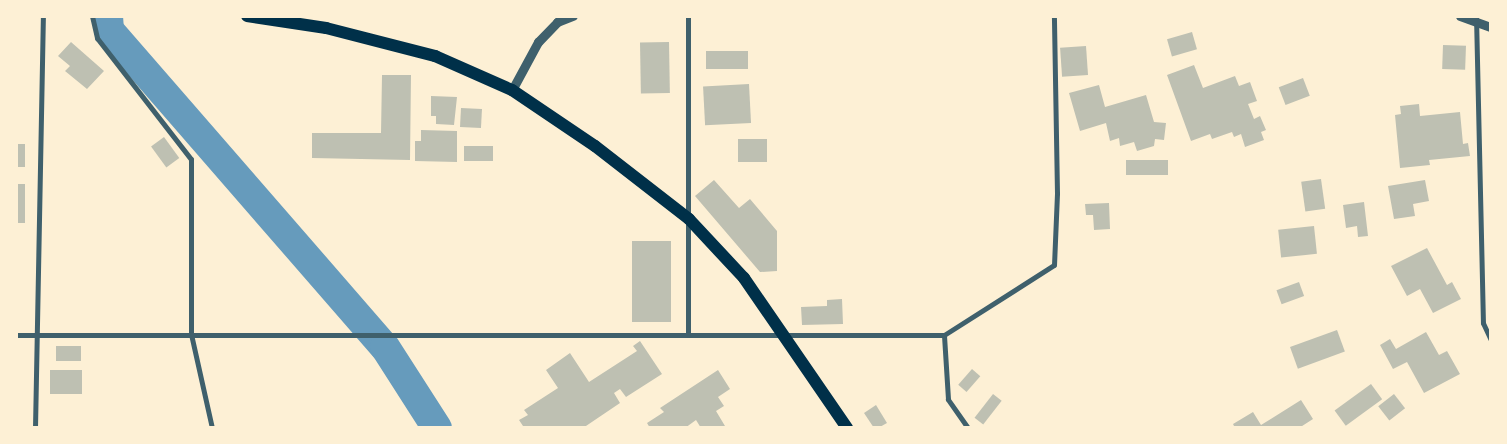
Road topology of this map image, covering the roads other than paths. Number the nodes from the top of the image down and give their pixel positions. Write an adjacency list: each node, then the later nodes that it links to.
1 (43, 16): 15 (street)
2 (92, 16): 12 (street)
3 (247, 16): 10 (main road)
4 (573, 16): 10 (street)
5 (688, 16): 11 (street)
6 (1054, 16): 17 (street)
7 (1460, 16): 8 (street)
8 (1476, 18): 9 (street); 18 (street)
9 (1491, 27)
10 (512, 90): 11 (main road)
11 (689, 219): 13 (street); 16 (main road)
12 (191, 334): 13 (street); 15 (street); 20 (street)
13 (688, 334): 16 (street)
14 (16, 335): 15 (street)
15 (35, 335): 19 (street)
16 (786, 335): 17 (street); 21 (main road)
17 (944, 335): 22 (street)
18 (1491, 340)
19 (35, 428)
20 (212, 428)
21 (847, 428)
22 (968, 428)

